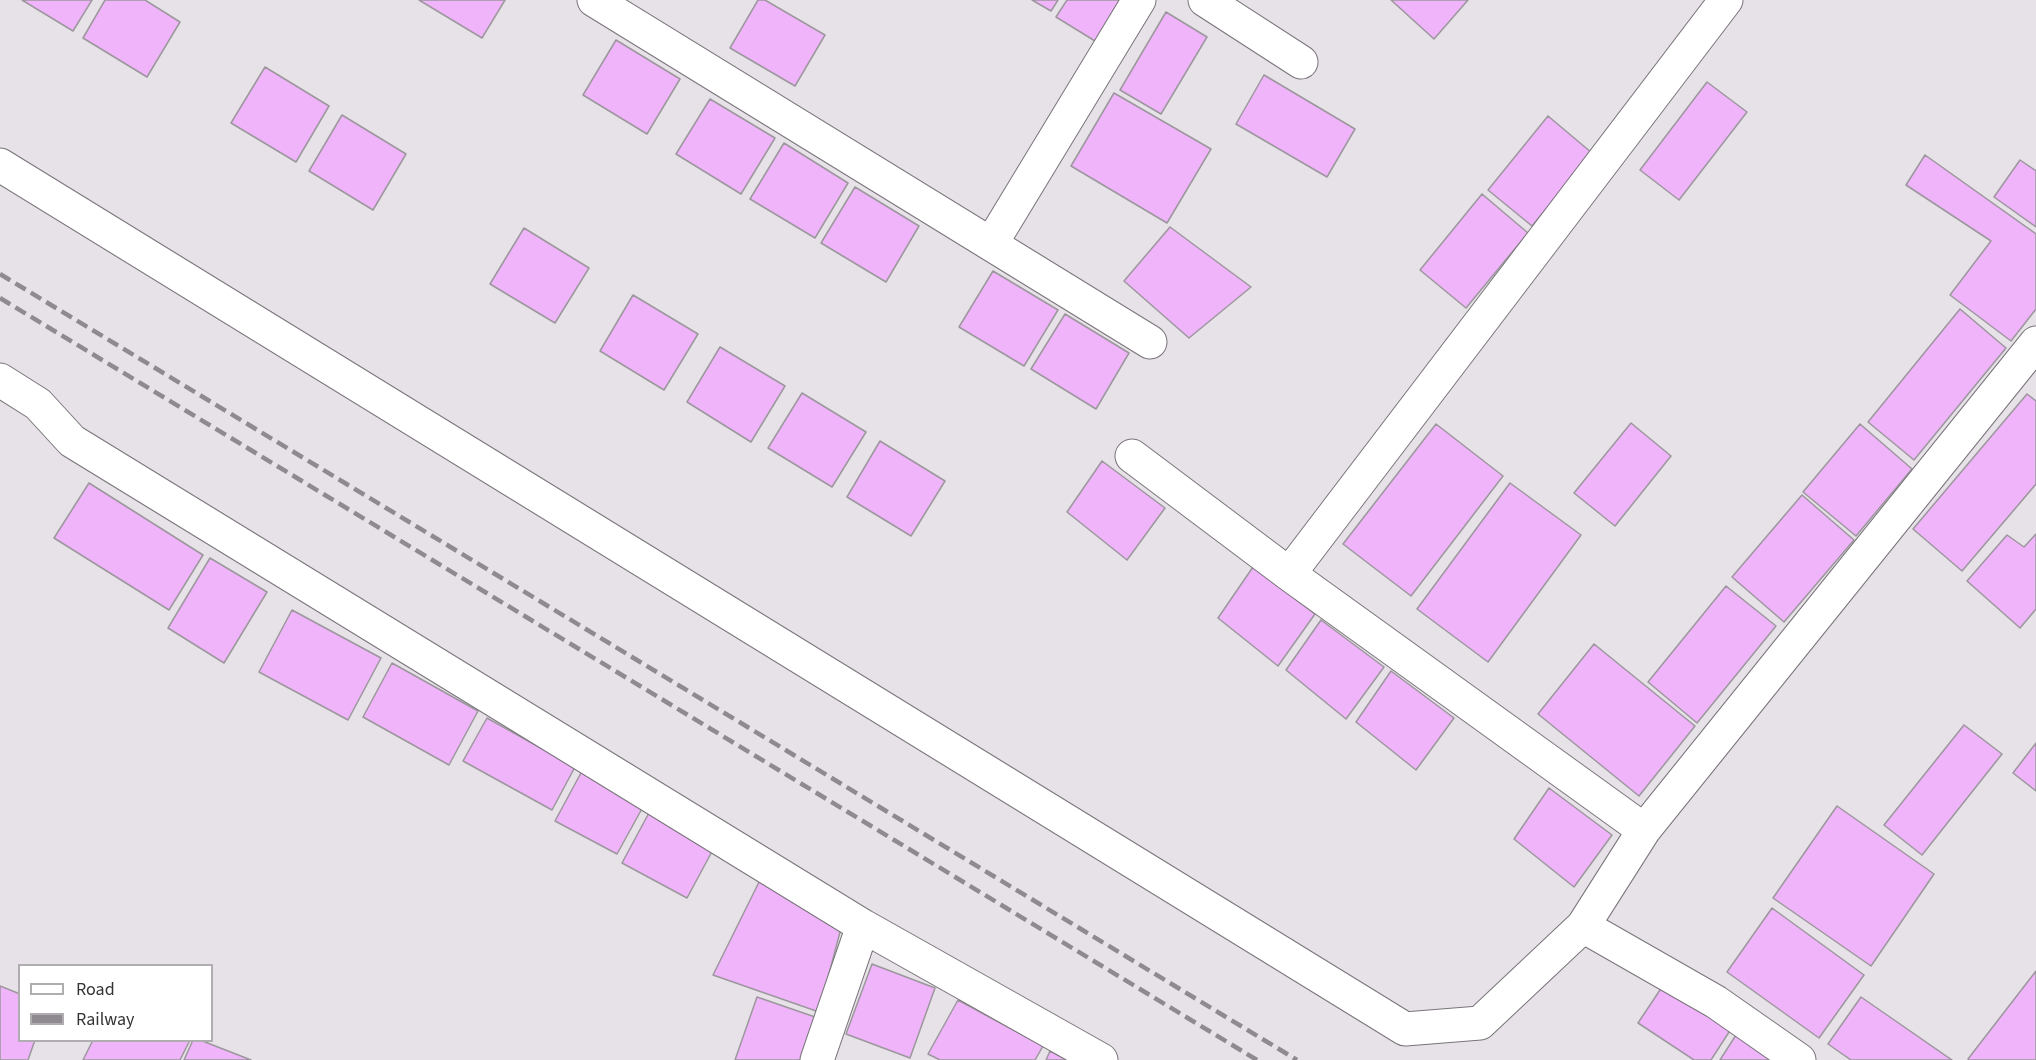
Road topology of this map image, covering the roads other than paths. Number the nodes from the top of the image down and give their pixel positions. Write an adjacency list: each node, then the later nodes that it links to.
1 (594, 0): 7 (street)
2 (1139, 0): 7 (street)
3 (1205, 0): 5 (street)
4 (1726, 0): 12 (street)
5 (1301, 62)
6 (0, 165): 15 (street)
7 (991, 244): 8 (street)
8 (1150, 342)
9 (2036, 343): 13 (street)
10 (0, 380): 14 (street)
11 (1132, 456): 12 (street)
12 (1288, 574): 13 (street)
13 (1644, 831): 15 (street)
14 (863, 926): 16 (street); 17 (street)
15 (1583, 926): 18 (street)
16 (817, 1060)
17 (1101, 1060)
18 (1798, 1060)

